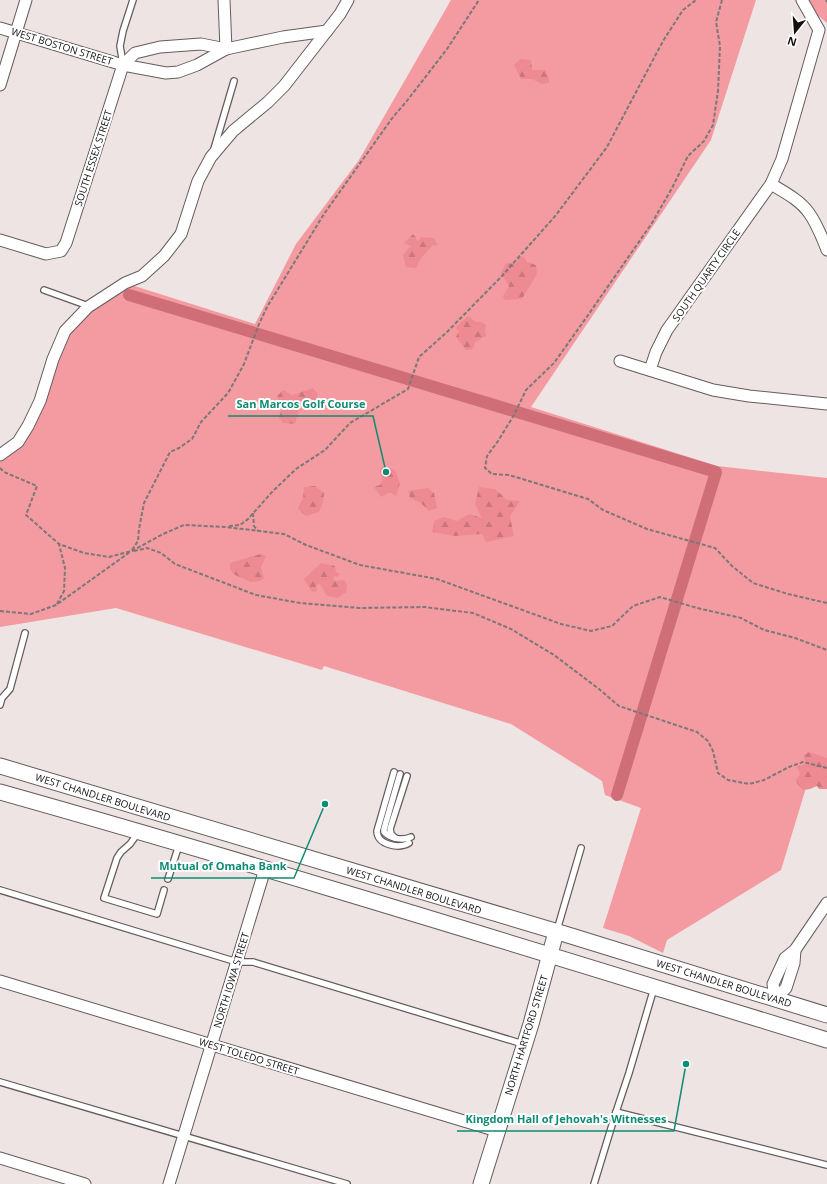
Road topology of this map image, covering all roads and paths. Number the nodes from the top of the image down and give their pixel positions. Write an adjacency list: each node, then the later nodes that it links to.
1 (26, 0): 11 (street)
2 (133, 0): 13 (lane)
3 (224, 0): 12 (street)
4 (348, 0): 10 (street)
5 (479, 0): 31 (path)
6 (696, 0): 27 (path)
7 (722, 0): 32 (path)
8 (802, 0): 17 (street, SOUTH QUARTY CIRCLE)
9 (0, 28): 11 (street, WEST BOSTON STREET)
10 (327, 31): 12 (street, WEST BOSTON STREET); 16 (street)
11 (16, 32): 13 (street, WEST BOSTON STREET); 15 (street)
12 (226, 49): 13 (street, WEST BOSTON STREET); 13 (street, WEST BOSTON STREET)
13 (123, 65): 18 (street, SOUTH ESSEX STREET)
14 (234, 81): 16 (lane)
15 (0, 84)
16 (211, 157): 21 (street)
17 (771, 184): 19 (street); 23 (street, SOUTH QUARTY CIRCLE)
18 (0, 240)
19 (827, 250)
20 (44, 290): 21 (lane)
21 (88, 307): 25 (street)
22 (620, 361): 23 (street)
23 (650, 370): 24 (street)
24 (827, 404)
25 (0, 455)
26 (0, 468): 30 (path)
27 (253, 513): 28 (path); 29 (path)
28 (226, 527): 29 (path); 31 (path)
29 (258, 531): 36 (path)
30 (59, 544): 31 (path); 33 (path)
31 (132, 551): 33 (path); 40 (path)
32 (827, 603)
33 (56, 606): 34 (path)
34 (0, 611)
35 (25, 633): 37 (lane)
36 (827, 650)
37 (1, 697): 38 (lane)
38 (0, 705)
39 (0, 766): 56 (main road, WEST CHANDLER BOULEVARD)
40 (827, 768)
41 (394, 772): 49 (lane)
42 (400, 774): 47 (lane)
43 (407, 776): 47 (lane)
44 (0, 792): 45 (main road)
45 (139, 831): 48 (main road); 54 (lane)
46 (411, 837): 47 (lane)
47 (395, 838)
48 (179, 843): 51 (main road); 52 (lane)
49 (409, 843)
50 (581, 848): 56 (lane)
51 (264, 869): 57 (main road); 58 (street, NORTH IOWA STREET)
52 (168, 879)
53 (0, 890): 58 (lane)
54 (164, 890)
55 (827, 903): 61 (street)
56 (556, 932): 57 (main road, NORTH HARTFORD STREET); 61 (main road, WEST CHANDLER BOULEVARD)
57 (550, 955): 60 (main road); 64 (main road, NORTH HARTFORD STREET)
58 (237, 962): 64 (lane); 65 (street, NORTH IOWA STREET)
59 (0, 981): 65 (street, WEST TOLEDO STREET)
60 (654, 986): 63 (main road); 67 (lane)
61 (776, 1000): 62 (main road, WEST CHANDLER BOULEVARD)
62 (827, 1015)
63 (827, 1040)
64 (523, 1044): 68 (main road, NORTH HARTFORD STREET)
65 (212, 1045): 68 (street, WEST TOLEDO STREET); 69 (street, NORTH IOWA STREET)
66 (0, 1082): 69 (lane)
67 (616, 1112): 71 (lane); 76 (lane)
68 (497, 1131): 75 (main road, NORTH HARTFORD STREET)
69 (184, 1136): 73 (street, NORTH IOWA STREET); 74 (lane)
70 (0, 1158): 72 (street)
71 (827, 1165)
72 (85, 1184)
73 (170, 1184)
74 (347, 1184)
75 (481, 1184)
76 (594, 1184)

